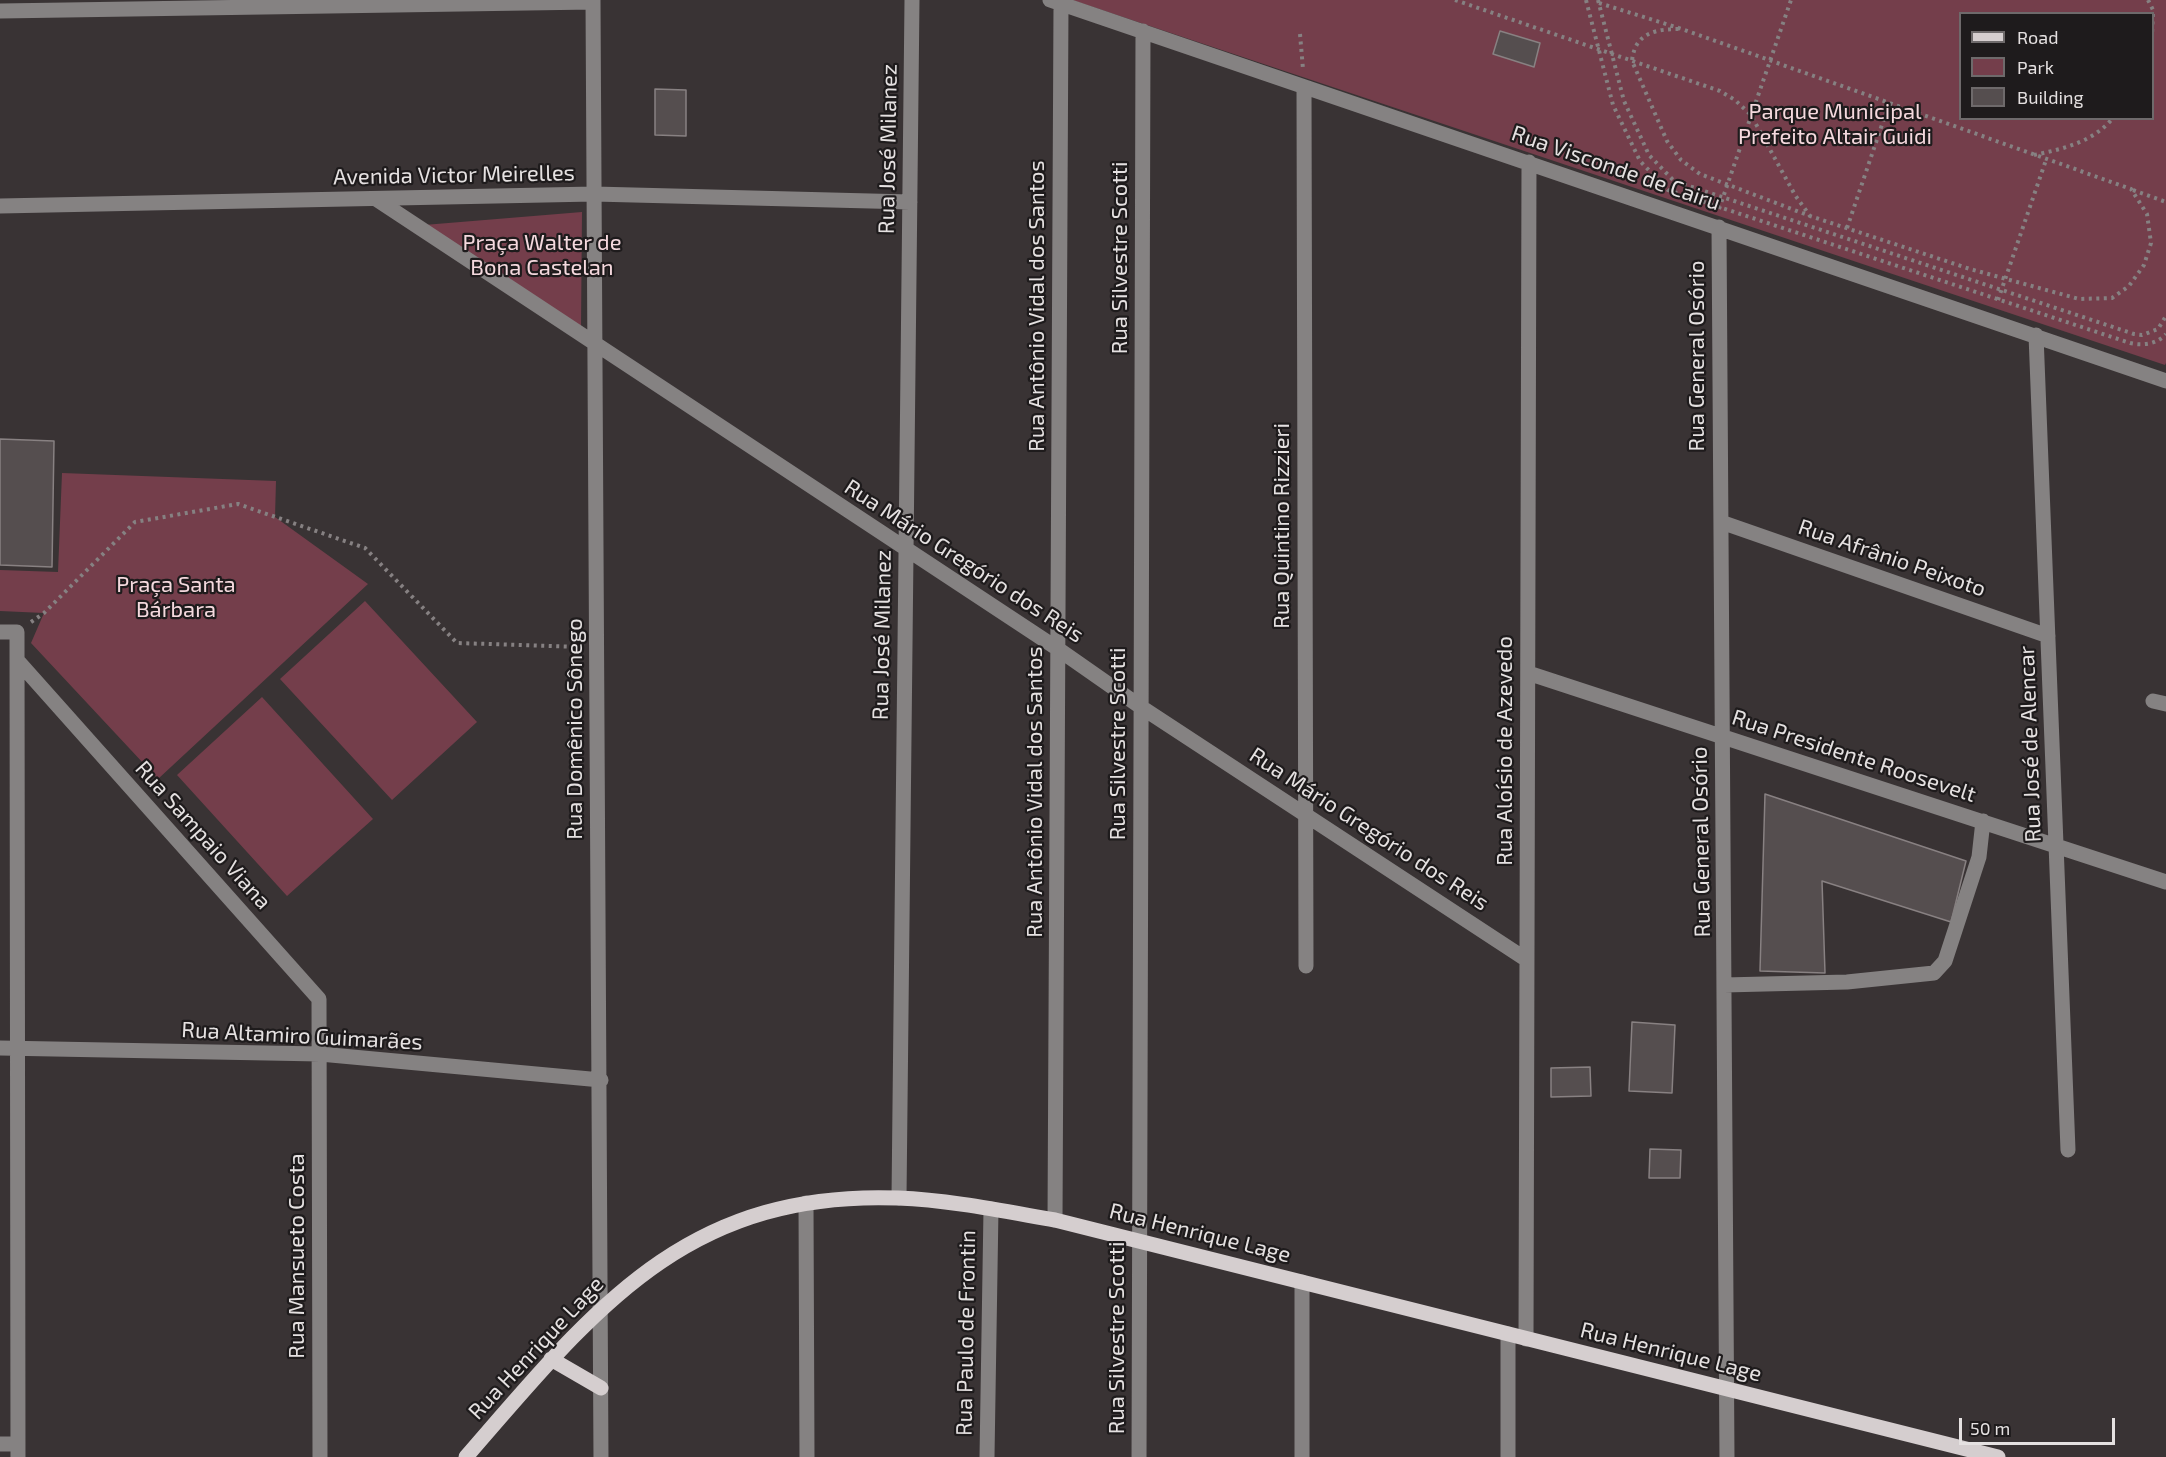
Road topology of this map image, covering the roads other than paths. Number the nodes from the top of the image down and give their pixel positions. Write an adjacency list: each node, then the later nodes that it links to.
1 (912, 0): 10 (street, Rua José Milanez)
2 (593, 1): 4 (street); 8 (street, Rua Domênico Sônego)
3 (1056, 2): 5 (street, Rua Visconde de Cairu); 20 (street, Rua Antônio Vidal dos Santos)
4 (0, 11)
5 (1143, 31): 6 (street, Rua Visconde de Cairu); 23 (street, Rua Silvestre Scotti)
6 (1304, 87): 7 (street, Rua Visconde de Cairu); 25 (street, Rua Quintino Rizzieri)
7 (1529, 162): 12 (street, Rua Visconde de Cairu); 22 (street, Rua Aloísio de Azevedo)
8 (594, 194): 9 (street, Avenida Victor Meirelles); 10 (street, Avenida Victor Meirelles); 14 (street, Rua Domênico Sônego)
9 (376, 199): 11 (street, Avenida Victor Meirelles); 14 (street, Rua Mário Gregório dos Reis)
10 (910, 202): 17 (street, Rua José Milanez)
11 (0, 206)
12 (1719, 227): 13 (street, Rua Visconde de Cairu); 16 (street, Rua General Osório)
13 (2036, 335): 15 (street, Rua Visconde de Cairu); 19 (street, Rua José de Alencar)
14 (595, 345): 17 (street, Rua Mário Gregório dos Reis); 35 (street, Rua Domênico Sônego)
15 (2166, 381)
16 (1720, 522): 19 (street, Rua Afrânio Peixoto); 24 (street, Rua General Osório)
17 (906, 550): 20 (street, Rua Mário Gregório dos Reis); 37 (street, Rua José Milanez)
18 (0, 632): 21 (street)
19 (2048, 636): 27 (street, Rua José de Alencar)
20 (1058, 649): 23 (street, Rua Mário Gregório dos Reis); 40 (street, Rua Antônio Vidal dos Santos)
21 (17, 660): 33 (street); 34 (street, Rua Sampaio Viana)
22 (1528, 673): 24 (street, Rua Presidente Roosevelt); 29 (street, Rua Aloísio de Azevedo)
23 (1141, 707): 25 (street, Rua Mário Gregório dos Reis); 41 (street, Rua Silvestre Scotti)
24 (1722, 736): 26 (street, Rua Presidente Roosevelt); 31 (street, Rua General Osório)
25 (1305, 813): 29 (street, Rua Mário Gregório dos Reis); 30 (street, Rua Quintino Rizzieri)
26 (1983, 821): 27 (street, Rua Presidente Roosevelt); 31 (street)
27 (2056, 846): 28 (street, Rua Presidente Roosevelt); 36 (street, Rua José de Alencar)
28 (2166, 882)
29 (1527, 960): 45 (street, Rua Aloísio de Azevedo)
30 (1306, 966)
31 (1724, 985): 48 (street, Rua General Osório)
32 (0, 1048): 33 (street, Rua Altamiro Guimarães)
33 (17, 1048): 34 (street, Rua Altamiro Guimarães); 50 (street)
34 (320, 1054): 35 (street, Rua Altamiro Guimarães); 52 (street, Rua Mansueto Costa)
35 (601, 1080): 43 (street, Rua Domênico Sônego)
36 (2068, 1150)
37 (899, 1198): 38 (main road, Rua Henrique Lage); 39 (main road, Rua Henrique Lage)
38 (806, 1203): 43 (main road, Rua Henrique Lage); 55 (street)
39 (991, 1209): 40 (main road, Rua Henrique Lage); 56 (street, Rua Paulo de Frontin)
40 (1055, 1220): 41 (main road, Rua Henrique Lage)
41 (1139, 1240): 42 (main road, Rua Henrique Lage); 57 (street, Rua Silvestre Scotti)
42 (1302, 1282): 44 (main road, Rua Henrique Lage); 58 (street)
43 (602, 1306): 46 (main road, Rua Henrique Lage); 47 (street, Rua Domênico Sônego)
44 (1508, 1334): 45 (main road, Rua Henrique Lage); 59 (street)
45 (1526, 1339): 48 (main road, Rua Henrique Lage)
46 (551, 1359): 47 (main road); 53 (main road, Rua Henrique Lage)
47 (601, 1388): 54 (street, Rua Domênico Sônego)
48 (1726, 1389): 51 (main road, Rua Henrique Lage); 60 (street, Rua General Osório)
49 (0, 1444): 50 (street)
50 (18, 1451)
51 (1951, 1451): 61 (main road, Rua Henrique Lage)
52 (320, 1457)
53 (466, 1457)
54 (601, 1457)
55 (807, 1457)
56 (987, 1457)
57 (1139, 1457)
58 (1302, 1457)
59 (1508, 1457)
60 (1727, 1457)
61 (1998, 1457)

